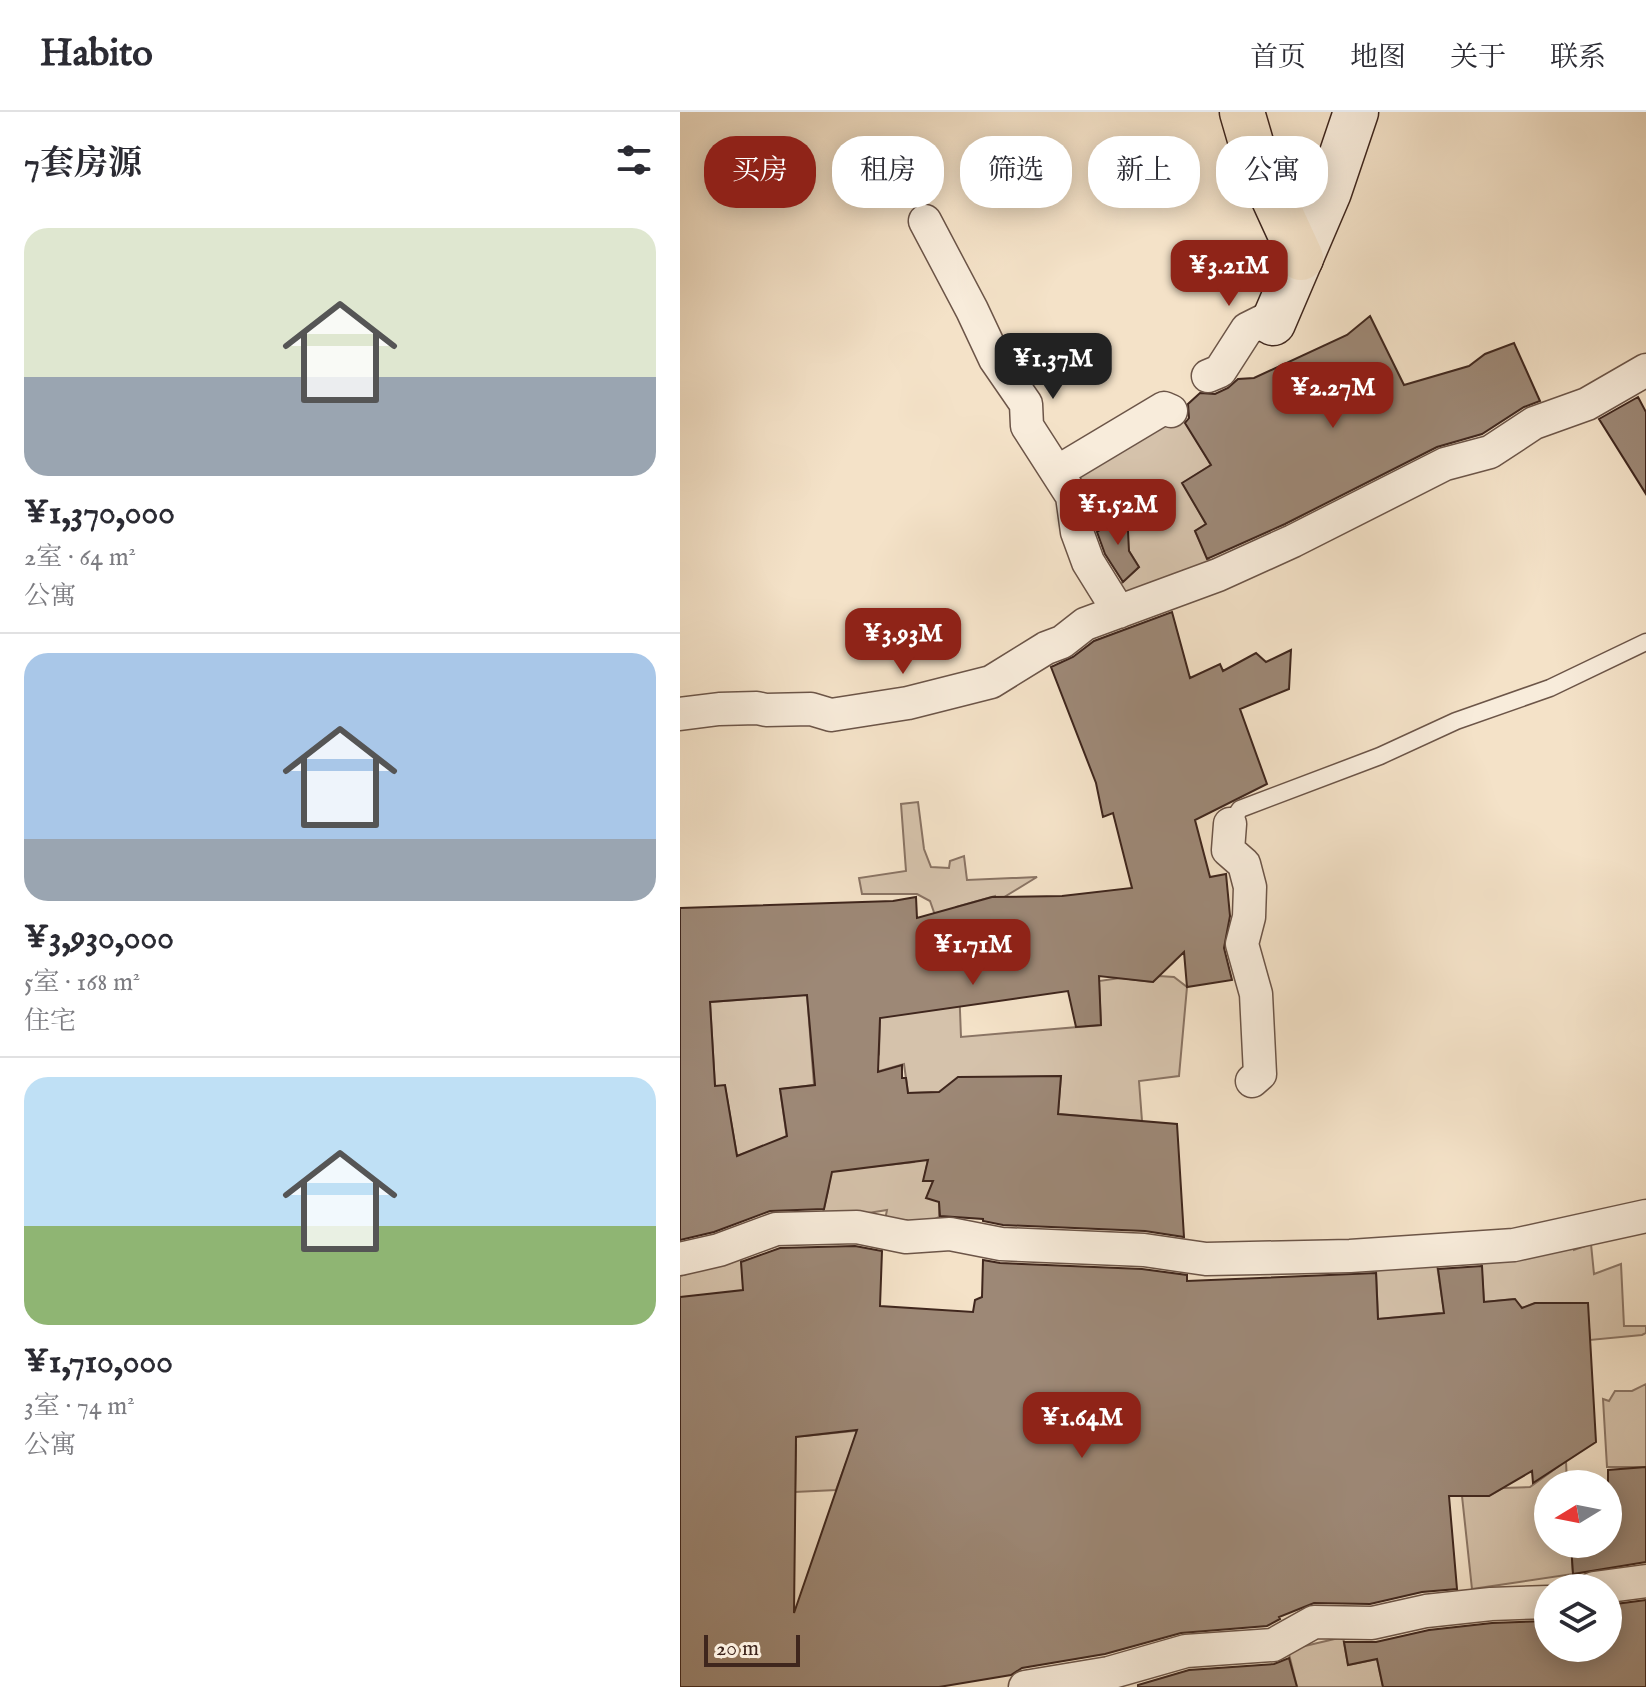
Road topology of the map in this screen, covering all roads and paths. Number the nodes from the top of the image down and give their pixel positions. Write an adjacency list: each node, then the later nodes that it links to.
1 (1242, 112): 4 (highway)
2 (1356, 112): 4 (street)
3 (925, 221): 9 (street)
4 (1301, 258): 5 (street)
5 (1273, 323): 7 (street)
6 (1646, 370): 10 (street)
7 (1208, 376)
8 (1171, 411): 9 (street)
9 (1057, 472): 10 (street)
10 (1119, 612): 12 (street)
11 (1646, 642): 13 (lane)
12 (680, 714)
13 (1230, 824): 14 (street)
14 (1252, 1081)
15 (1646, 1216): 16 (street)
16 (680, 1259)
17 (1646, 1581): 18 (street)
18 (1622, 1584)
19 (1534, 1602): 20 (street)
20 (1025, 1687)

